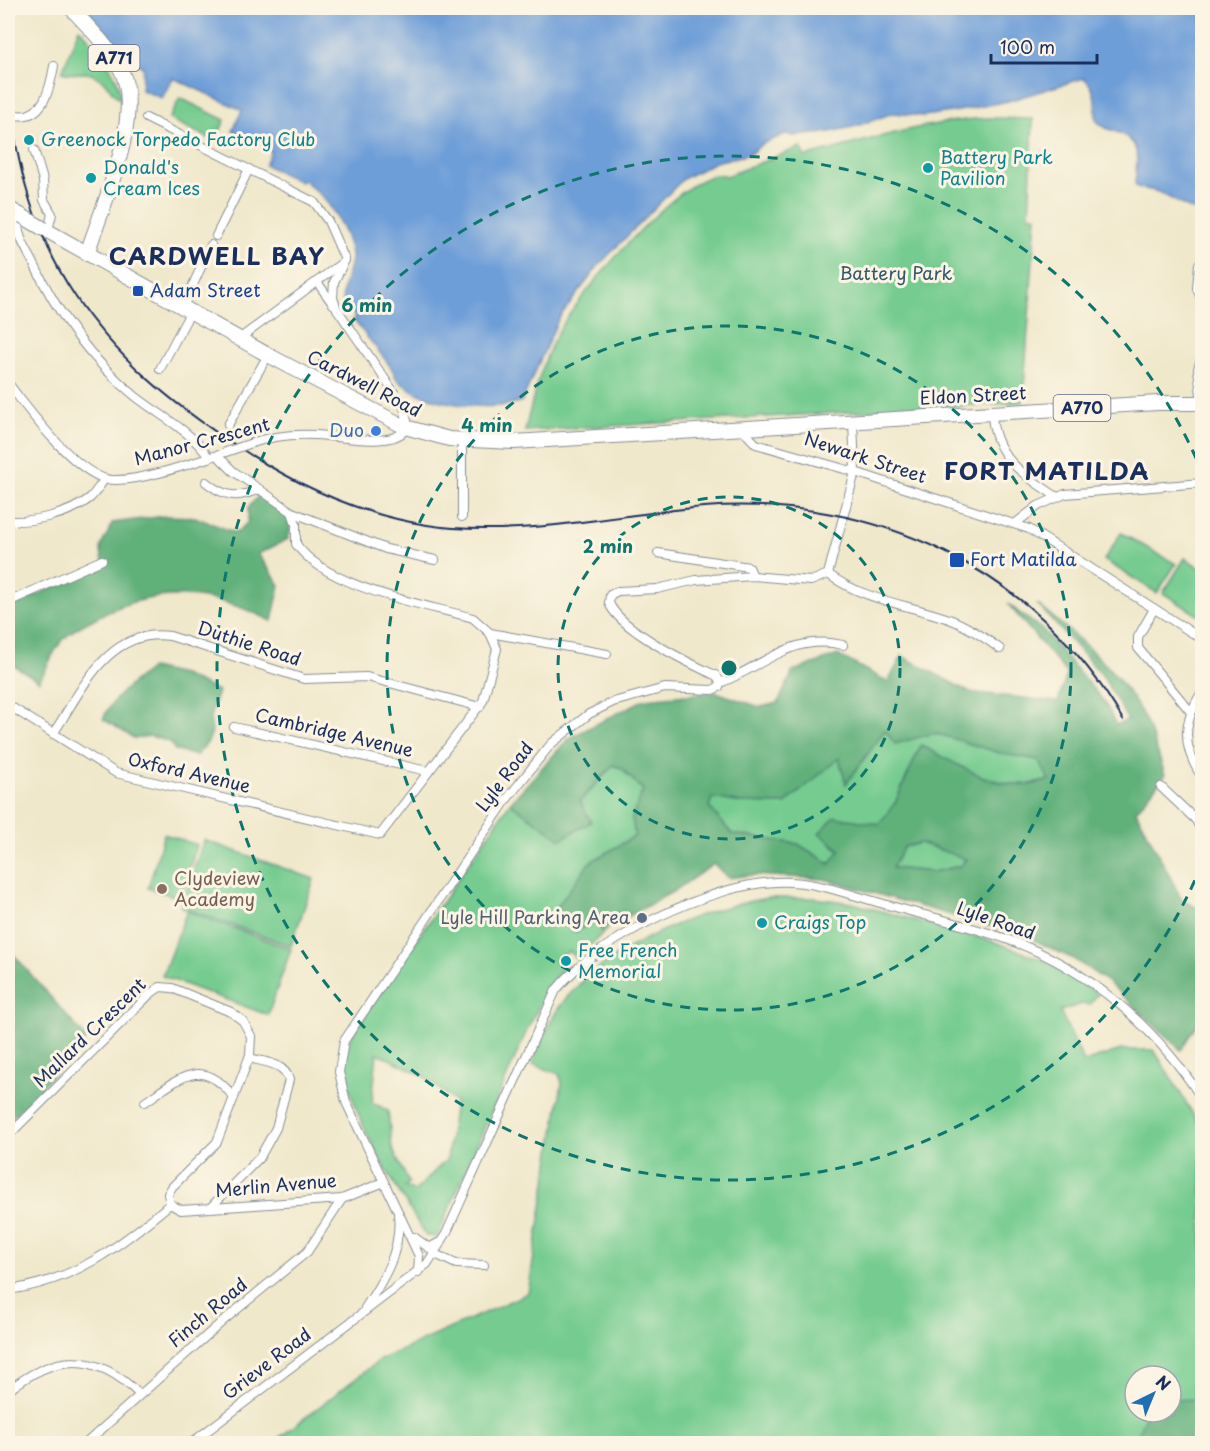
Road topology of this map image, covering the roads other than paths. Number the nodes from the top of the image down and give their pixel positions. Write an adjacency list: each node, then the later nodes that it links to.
1 (71, 8): 11 (main road, A771)
2 (54, 66): 3 (street)
3 (12, 114)
4 (146, 118): 6 (street)
5 (34, 150): 8 (street)
6 (249, 169): 9 (street); 12 (street)
7 (16, 213): 8 (main road, Cardwell Road / A770, bridge); 32 (street)
8 (46, 229): 11 (main road, Cardwell Road / A770)
9 (216, 236)
10 (211, 245): 16 (street)
11 (87, 254): 16 (main road, Cardwell Road / A770)
12 (345, 261): 14 (street); 17 (street)
13 (1199, 264): 15 (street)
14 (316, 282): 17 (street); 18 (street)
15 (1203, 300)
16 (187, 309): 18 (main road, Cardwell Road / A770); 21 (street)
17 (337, 309): 28 (street)
18 (239, 339): 19 (main road, Cardwell Road / A770)
19 (268, 355): 26 (street); 28 (main road, Cardwell Road / A770)
20 (1203, 355): 23 (street)
21 (160, 369)
22 (8, 382): 34 (street)
23 (1202, 403): 24 (main road, Eldon Street / A770)
24 (992, 413): 25 (main road, Eldon Street / A770); 38 (street)
25 (854, 421): 27 (main road, Cardwell Road / A770); 33 (street)
26 (228, 425)
27 (757, 426): 29 (main road, Cardwell Road / A770); 31 (street)
28 (405, 427): 30 (main road, Cardwell Road / A770); 32 (street, Manor Crescent, bridge)
29 (741, 427): 30 (main road, Cardwell Road / A770); 31 (street, Newark Street)
30 (462, 441): 40 (street)
31 (768, 445): 33 (street, Newark Street)
32 (217, 455): 34 (street, Manor Crescent); 37 (street)
33 (855, 472): 42 (street, Newark Street); 46 (street)
34 (105, 479): 41 (street)
35 (206, 482): 37 (street)
36 (1203, 483): 38 (street)
37 (259, 489): 39 (street)
38 (1057, 497): 42 (street)
39 (292, 512): 45 (street); 50 (street)
40 (462, 517)
41 (8, 522)
42 (1016, 524): 49 (street, Newark Street)
43 (658, 553): 47 (street)
44 (102, 560): 48 (street)
45 (435, 560)
46 (828, 574): 47 (street); 53 (street)
47 (753, 576): 55 (street)
48 (8, 602)
49 (1154, 609): 51 (street, Newark Street); 59 (street)
50 (490, 633): 54 (street); 58 (street)
51 (1203, 639)
52 (843, 645): 55 (street, Lyle Road)
53 (1000, 649)
54 (607, 654)
55 (720, 682): 72 (street, Lyle Road)
56 (1203, 692): 59 (street)
57 (8, 705): 61 (street, Oxford Avenue)
58 (480, 707): 61 (street, Duthie Road); 62 (street)
59 (1190, 711): 63 (street)
60 (234, 727): 62 (street, Cambridge Avenue)
61 (53, 734): 62 (street, Oxford Avenue)
62 (427, 771)
63 (1203, 777)
64 (1161, 787): 65 (street)
65 (1199, 819): 66 (street)
66 (1203, 832)
67 (249, 1058): 68 (street, Mallard Crescent); 71 (street, Mallard Crescent); 76 (street)
68 (234, 1098): 70 (street); 74 (street, Mallard Crescent)
69 (1203, 1099): 78 (street, Lyle Road)
70 (145, 1102)
71 (8, 1136)
72 (384, 1182): 73 (street, Merlin Avenue); 75 (street, Lyle Road)
73 (342, 1199): 76 (street, Merlin Avenue); 88 (street, Finch Road)
74 (170, 1204): 76 (street, Merlin Avenue); 85 (street)
75 (397, 1206): 77 (street, Lyle Road); 79 (street, Grieve Road)
76 (210, 1208)
77 (410, 1234): 78 (street); 79 (street); 83 (street, Lyle Road)
78 (446, 1234): 80 (street, Lyle Road)
79 (397, 1240): 82 (street, Grieve Road)
80 (435, 1254): 81 (street); 83 (street, Lyle Road)
81 (484, 1265)
82 (388, 1269): 84 (street); 86 (street, Grieve Road)
83 (417, 1274): 84 (street, Grieve Road)
84 (400, 1287): 86 (street, Grieve Road)
85 (8, 1290)
86 (364, 1311): 90 (street, Grieve Road)
87 (8, 1391): 88 (street)
88 (139, 1394): 89 (street, Finch Road)
89 (85, 1443)
90 (190, 1443)

